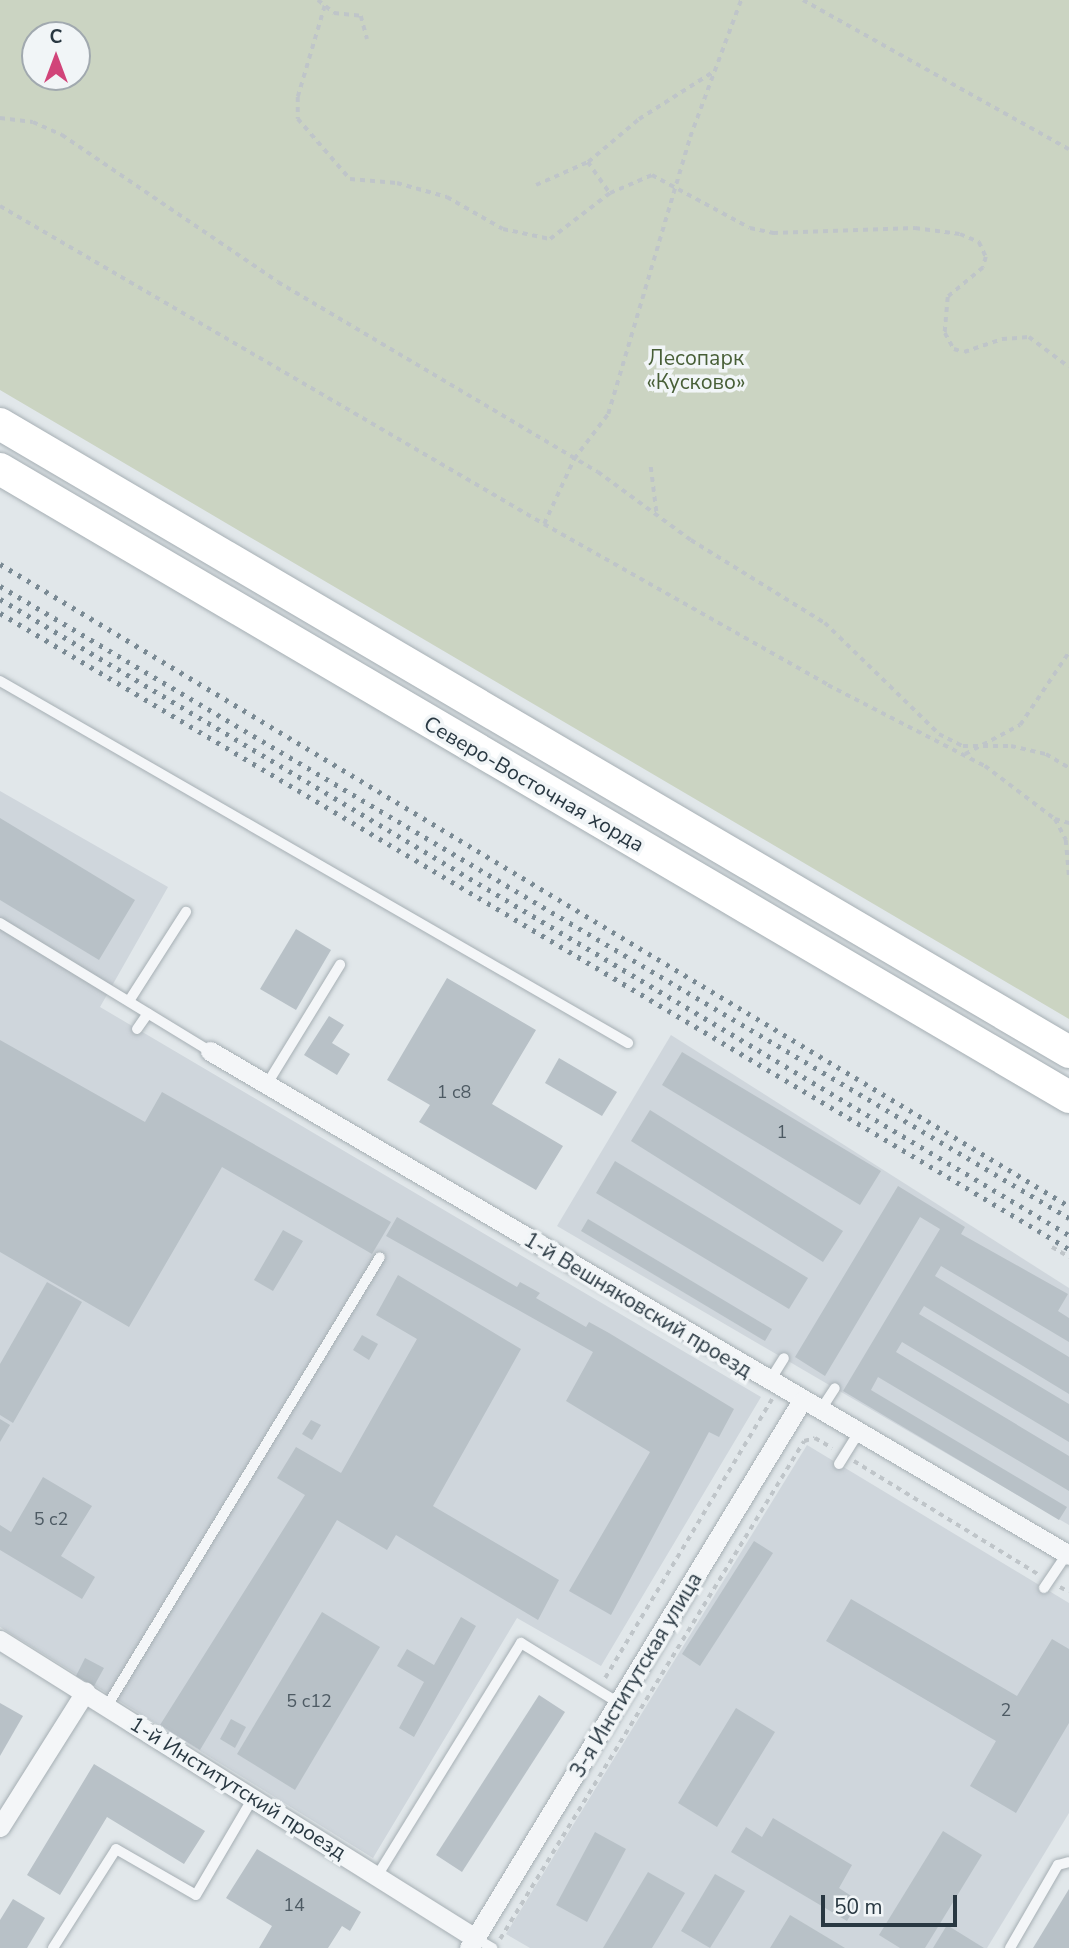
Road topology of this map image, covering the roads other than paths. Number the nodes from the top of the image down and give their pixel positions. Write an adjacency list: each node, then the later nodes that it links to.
1 (0, 424): 12 (main road, Северо-Восточная хорда)
2 (0, 469): 14 (main road, Северо-Восточная хорда)
3 (0, 681): 10 (lane)
4 (186, 912): 7 (lane)
5 (0, 923): 7 (lane)
6 (340, 965): 13 (lane)
7 (129, 1001): 8 (lane)
8 (148, 1013): 9 (lane); 11 (lane)
9 (137, 1029)
10 (628, 1043)
11 (210, 1051): 13 (street, 1-й Вешняковский проезд)
12 (1069, 1052)
13 (267, 1084): 17 (street, 1-й Вешняковский проезд)
14 (1069, 1097)
15 (380, 1257): 28 (lane)
16 (784, 1358): 17 (lane)
17 (774, 1385): 19 (street, 1-й Вешняковский проезд)
18 (835, 1388): 20 (lane)
19 (801, 1402): 20 (street, 1-й Вешняковский проезд); 27 (street, 3-я Институтская улица)
20 (819, 1412): 21 (street, 1-й Вешняковский проезд)
21 (858, 1433): 22 (lane); 23 (street, 1-й Вешняковский проезд)
22 (842, 1460)
23 (1068, 1553): 24 (lane)
24 (1047, 1584)
25 (0, 1640): 26 (street, 1-й Институтский проезд)
26 (85, 1692): 28 (street, 1-й Институтский проезд); 30 (street)
27 (620, 1703): 32 (lane); 33 (street, 3-я Институтская улица)
28 (107, 1706): 29 (street, 1-й Институтский проезд)
29 (253, 1798): 32 (street, 1-й Институтский проезд); 34 (lane)
30 (0, 1827)
31 (1069, 1861): 35 (lane)
32 (377, 1876): 33 (street, 1-й Институтский проезд)
33 (479, 1944)
34 (53, 1948)
35 (1010, 1948)

